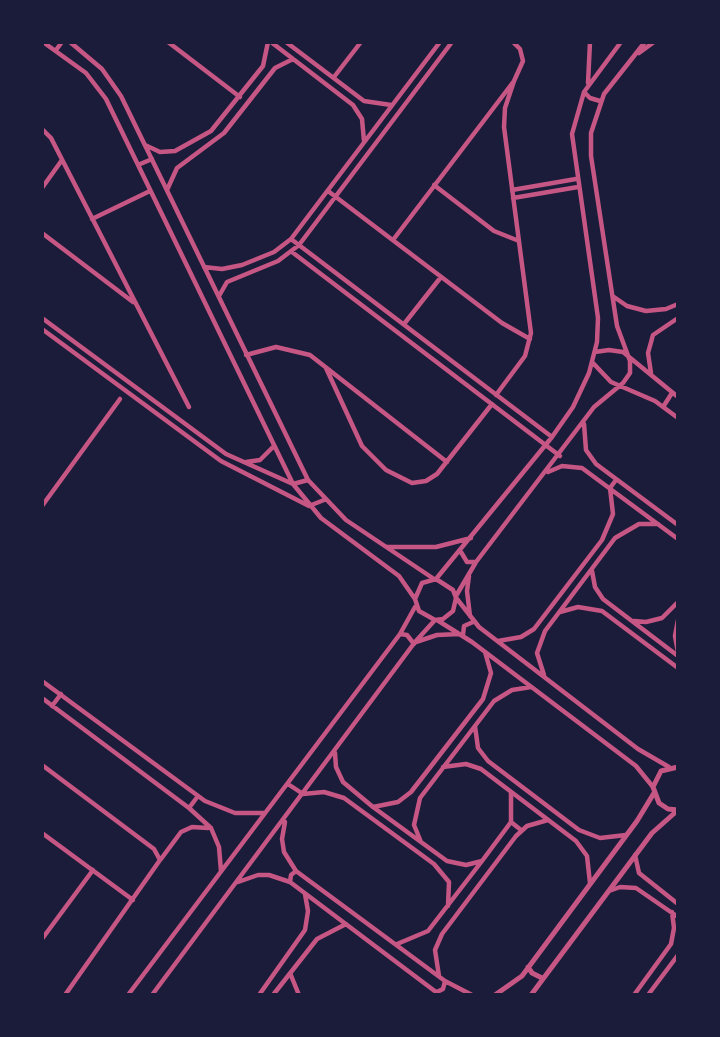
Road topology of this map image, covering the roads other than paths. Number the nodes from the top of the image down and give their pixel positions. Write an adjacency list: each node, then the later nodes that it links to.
1 (43, 42): 15 (street)
2 (62, 42): 15 (street)
3 (70, 42): 29 (street)
4 (168, 42): 23 (street)
5 (269, 42): 17 (street); 23 (street)
6 (286, 42): 18 (street)
7 (361, 42): 18 (street)
8 (440, 42): 26 (street)
9 (453, 42): 41 (street)
10 (513, 42): 19 (street)
11 (590, 42): 20 (street)
12 (621, 42): 20 (street)
13 (645, 42): 16 (street)
14 (654, 42): 16 (street)
15 (57, 50): 32 (street)
16 (632, 58): 25 (street)
17 (293, 59): 24 (street); 39 (street)
18 (333, 78): 22 (street)
19 (514, 81): 34 (street); 37 (street)
20 (587, 86): 21 (street)
21 (584, 92): 25 (street); 33 (street)
22 (353, 93): 24 (street); 26 (street)
23 (240, 97): 29 (street)
24 (347, 100): 28 (street)
25 (600, 100): 53 (street)
26 (392, 105): 28 (street)
27 (42, 129): 31 (street)
28 (364, 143): 40 (street)
29 (145, 145): 30 (street)
30 (152, 159): 32 (street); 39 (street)
31 (62, 160): 36 (street); 43 (street)
32 (138, 165): 38 (street)
33 (576, 179): 35 (street); 37 (street)
34 (435, 185): 46 (street); 47 (street)
35 (578, 187): 42 (street); 61 (street)
36 (42, 188)
37 (512, 190): 42 (street)
38 (150, 191): 43 (street); 81 (street)
39 (167, 191): 50 (street)
40 (328, 191): 41 (street); 45 (street)
41 (336, 197): 46 (street); 48 (street)
42 (513, 198): 47 (street)
43 (92, 219): 54 (street)
44 (42, 233): 54 (street)
45 (291, 239): 48 (street); 50 (street)
46 (393, 240): 51 (street)
47 (519, 241): 60 (street)
48 (299, 245): 49 (street); 58 (street)
49 (292, 252): 52 (street); 74 (street)
50 (204, 267): 52 (street)
51 (441, 277): 58 (street); 60 (street)
52 (218, 296): 62 (street)
53 (614, 296): 55 (street); 63 (street)
54 (135, 303): 75 (street)
55 (678, 304)
56 (42, 318): 67 (street)
57 (678, 318): 66 (street)
58 (404, 324): 71 (street)
59 (42, 330): 69 (street)
60 (530, 339): 71 (street)
61 (595, 352): 63 (street); 64 (street)
62 (246, 355): 65 (street); 86 (street)
63 (629, 355): 66 (street); 68 (street)
64 (593, 362): 68 (street); 79 (street)
65 (327, 368): 83 (street); 83 (street)
66 (653, 377): 70 (street)
67 (126, 381): 69 (street); 84 (street)
68 (618, 386): 76 (street); 78 (street)
69 (120, 389): 92 (street)
70 (673, 393): 72 (street); 76 (street)
71 (496, 395): 79 (street)
72 (678, 397)
73 (120, 399): 91 (street)
74 (492, 404): 80 (street); 83 (street)
75 (189, 407)
76 (663, 407): 77 (street)
77 (678, 418)
78 (584, 422): 82 (street); 87 (street)
79 (552, 437): 80 (street)
80 (545, 445): 82 (street); 96 (street)
81 (274, 447): 84 (street); 88 (street)
82 (560, 456): 85 (street)
83 (447, 462)
84 (243, 463): 88 (street)
85 (544, 475): 89 (street); 101 (street)
86 (308, 480): 88 (street); 90 (street)
87 (616, 480): 89 (street); 94 (street)
88 (293, 484): 92 (street)
89 (610, 488): 93 (street); 95 (street)
90 (324, 500): 92 (street); 99 (street)
91 (42, 506)
92 (309, 506): 107 (street)
93 (658, 524): 97 (street); 98 (street)
94 (678, 525)
95 (607, 531): 97 (street); 116 (street)
96 (472, 538): 99 (street); 100 (street)
97 (615, 538): 102 (street)
98 (678, 539)
99 (383, 546): 104 (street)
100 (461, 551): 101 (street); 104 (street)
101 (476, 562): 103 (street)
102 (591, 570): 108 (street); 110 (street)
103 (470, 572): 105 (street); 115 (street)
104 (435, 579): 105 (street); 107 (street)
105 (456, 597): 112 (street); 115 (street)
106 (678, 601): 111 (street)
107 (415, 603): 112 (street); 117 (street)
108 (608, 604): 109 (street); 113 (street)
109 (602, 611): 110 (street); 124 (street)
110 (559, 612): 119 (street)
111 (668, 613): 113 (street); 114 (street)
112 (435, 620): 118 (street); 121 (street)
113 (630, 620): 123 (street)
114 (678, 620): 123 (street)
115 (472, 621): 118 (street); 120 (street)
116 (534, 629): 119 (street); 120 (street)
117 (400, 634): 121 (street); 142 (street)
118 (462, 635): 121 (street); 122 (street)
119 (542, 636): 125 (street)
120 (497, 641): 125 (street)
121 (415, 643): 135 (street)
122 (484, 651): 127 (street); 129 (street)
123 (678, 654)
124 (678, 668)
125 (547, 678): 134 (street)
126 (42, 681): 128 (street)
127 (532, 687): 131 (street); 136 (street)
128 (61, 694): 132 (street); 147 (street)
129 (486, 695): 131 (street); 144 (street)
130 (42, 698): 132 (street)
131 (494, 701): 133 (street)
132 (52, 706): 152 (street)
133 (475, 726): 137 (street); 140 (street)
134 (638, 749): 136 (street); 139 (street)
135 (335, 751): 146 (street); 148 (street)
136 (629, 760): 143 (street)
137 (488, 761): 141 (street); 161 (street)
138 (42, 765): 167 (street)
139 (674, 765): 143 (street)
140 (443, 768): 141 (street); 149 (street)
141 (481, 769): 145 (street)
142 (288, 783): 146 (street); 154 (street)
143 (653, 790): 153 (street); 162 (street)
144 (411, 792): 149 (street); 151 (street)
145 (511, 792): 156 (street); 157 (street)
146 (303, 794): 150 (street); 155 (street)
147 (198, 796): 152 (street); 154 (street)
148 (358, 796): 150 (street); 151 (street)
149 (420, 798): 164 (street)
150 (352, 804): 169 (street)
151 (373, 807): 164 (street)
152 (189, 808): 158 (street)
153 (678, 810): 165 (street)
154 (265, 813): 172 (street)
155 (288, 815): 171 (street); 173 (street)
156 (548, 820): 159 (street); 163 (street)
157 (511, 822): 159 (street); 168 (street)
158 (211, 828): 167 (street); 172 (street)
159 (521, 830): 187 (street)
160 (42, 833): 170 (street)
161 (584, 833): 162 (street); 163 (street)
162 (626, 835): 176 (street)
163 (576, 841): 176 (street)
164 (421, 842): 166 (street)
165 (635, 854): 175 (street); 179 (street)
166 (439, 856): 168 (street); 169 (street)
167 (160, 859): 180 (street)
168 (482, 861): 182 (street)
169 (434, 864): 182 (street)
170 (93, 870): 180 (street); 189 (street)
171 (296, 871): 174 (street); 190 (street)
172 (221, 872): 202 (street)
173 (237, 882): 174 (street); 203 (street)
174 (290, 882): 178 (street)
175 (650, 883): 177 (street); 181 (street)
176 (590, 884): 194 (street)
177 (643, 891): 179 (street); 183 (street)
178 (305, 893): 185 (street); 188 (street)
179 (605, 894): 197 (street)
180 (133, 900): 201 (street)
181 (678, 904)
182 (449, 906): 186 (street)
183 (672, 912): 184 (street); 192 (street)
184 (678, 917)
185 (346, 924): 191 (street); 200 (street)
186 (432, 927): 187 (street); 190 (street)
187 (442, 934): 196 (street)
188 (301, 938): 191 (street); 204 (street)
189 (42, 939)
190 (396, 944): 196 (street)
191 (310, 945): 195 (street)
192 (668, 951): 193 (street); 210 (street)
193 (677, 956): 199 (street)
194 (528, 967): 197 (street); 208 (street)
195 (290, 972): 205 (street); 206 (street)
196 (440, 976): 198 (street)
197 (542, 978): 209 (street)
198 (445, 981): 200 (street); 207 (street)
199 (654, 986): 211 (street); 212 (street)
200 (439, 994)
201 (65, 995)
202 (128, 995)
203 (152, 995)
204 (259, 995)
205 (273, 995)
206 (299, 995)
207 (472, 995)
208 (495, 995)
209 (531, 995)
210 (634, 995)
211 (648, 995)
212 (653, 995)

